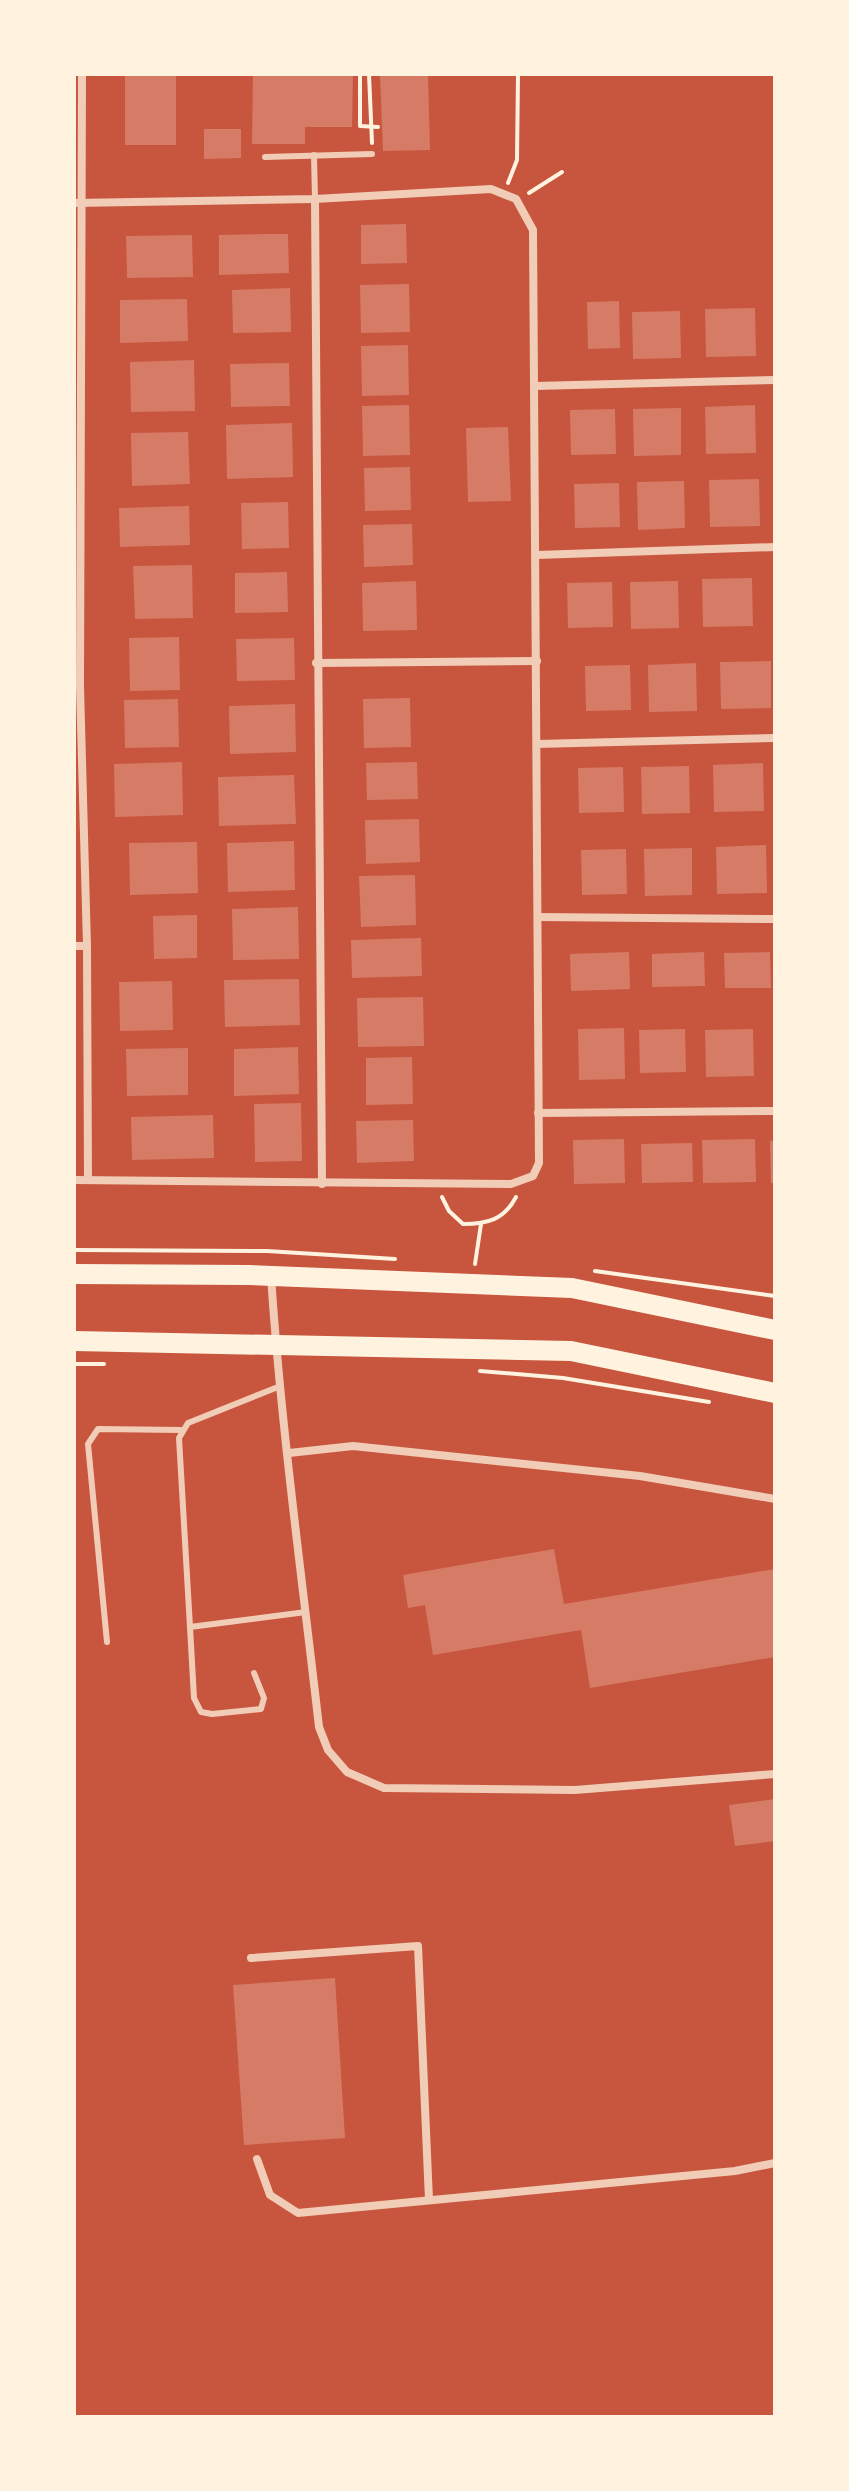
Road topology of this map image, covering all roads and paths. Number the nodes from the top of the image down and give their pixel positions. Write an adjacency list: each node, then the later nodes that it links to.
1 (82, 74): 13 (street)
2 (360, 74): 5 (path)
3 (369, 74): 6 (path)
4 (518, 74): 10 (path)
5 (378, 127)
6 (372, 151): 7 (lane)
7 (314, 155): 8 (lane); 11 (lane)
8 (265, 157)
9 (562, 172): 12 (path)
10 (491, 189): 11 (street); 12 (street)
11 (315, 199): 13 (street); 20 (street)
12 (516, 199): 15 (street)
13 (78, 203): 16 (street)
14 (775, 380): 15 (street)
15 (535, 386): 18 (street)
16 (77, 435): 21 (street)
17 (775, 547): 18 (street)
18 (537, 555): 19 (street)
19 (537, 661): 20 (street); 23 (street)
20 (316, 663): 33 (street)
21 (77, 686): 27 (street)
22 (775, 738): 23 (street)
23 (537, 744): 24 (street)
24 (538, 917): 25 (street); 29 (street)
25 (775, 919)
26 (74, 946): 27 (street)
27 (87, 946): 31 (street)
28 (775, 1111): 29 (street)
29 (538, 1113): 32 (street)
30 (74, 1180): 31 (street)
31 (88, 1180): 33 (street)
32 (523, 1182): 34 (street); 35 (path)
33 (322, 1184): 34 (street)
34 (436, 1184): 35 (path)
35 (481, 1224): 36 (path)
36 (475, 1264)
37 (74, 1274): 38 (main road)
38 (271, 1276): 39 (main road); 41 (street)
39 (775, 1330)
40 (74, 1341): 41 (main road)
41 (276, 1343): 45 (street); 46 (main road)
42 (74, 1364): 43 (path)
43 (105, 1364)
44 (474, 1371): 47 (path)
45 (278, 1387): 48 (lane); 49 (street)
46 (775, 1393)
47 (715, 1403)
48 (181, 1430): 52 (lane); 53 (lane)
49 (289, 1453): 50 (street); 51 (street)
50 (775, 1499)
51 (306, 1612): 52 (lane); 55 (street)
52 (190, 1627): 54 (lane)
53 (107, 1642)
54 (254, 1673)
55 (775, 1774)
56 (251, 1958): 59 (street)
57 (257, 2159): 59 (street)
58 (775, 2163): 59 (street)
59 (429, 2200)

